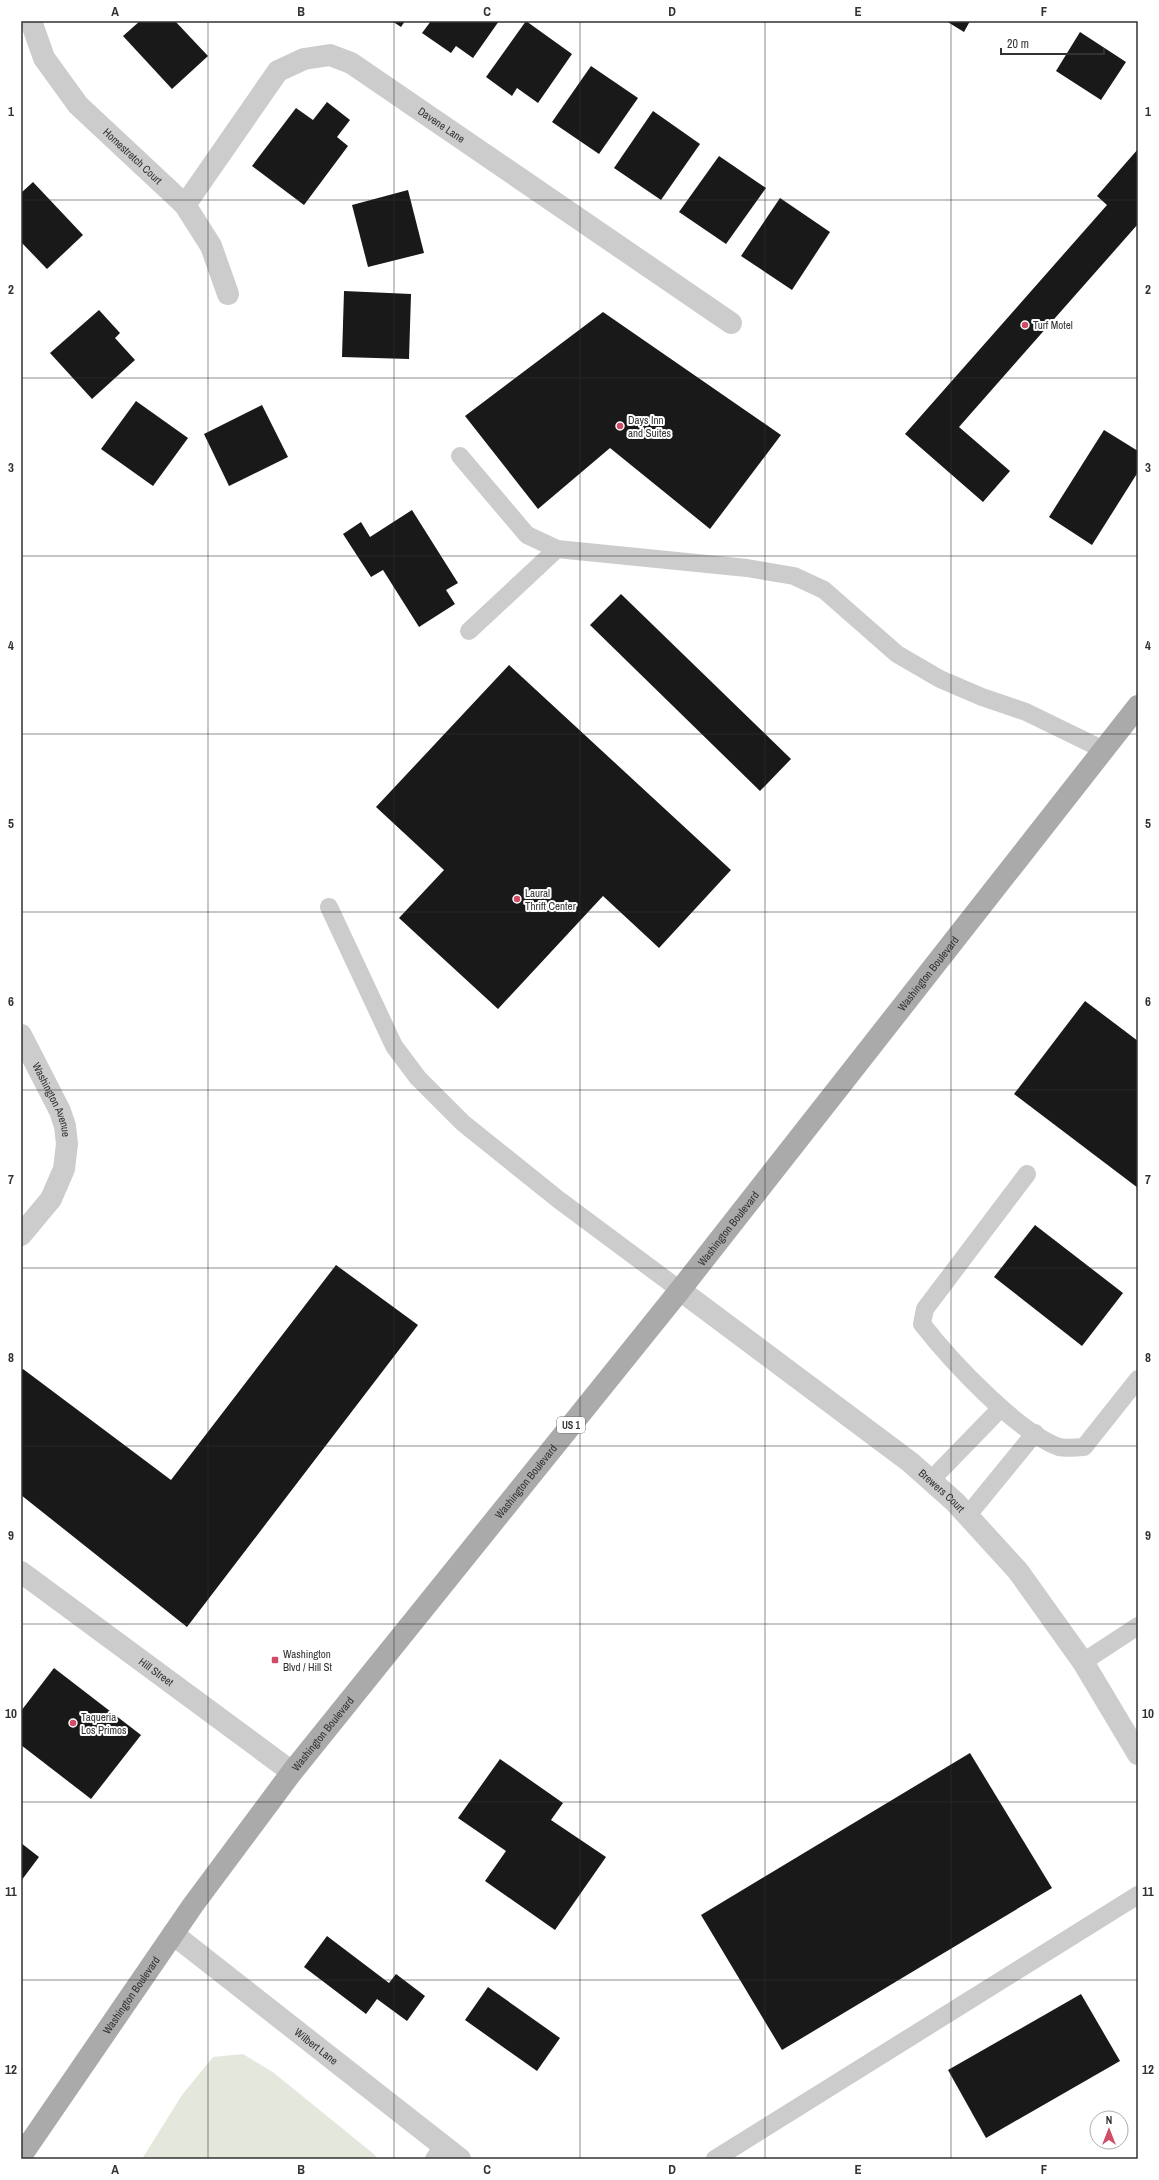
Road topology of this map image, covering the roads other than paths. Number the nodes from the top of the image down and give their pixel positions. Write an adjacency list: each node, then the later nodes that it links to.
1 (31, 21): 2 (street, Homestretch Court)
2 (184, 205): 3 (street, Homestretch Court); 4 (street, Davene Lane)
3 (228, 294)
4 (731, 323)
5 (460, 456): 6 (lane)
6 (557, 549): 7 (lane); 9 (lane)
7 (469, 631)
8 (1138, 706): 9 (main road, Washington Boulevard / US 1)
9 (1104, 750): 14 (main road, Washington Boulevard / US 1)
10 (329, 907): 14 (lane)
11 (21, 1035): 13 (street, Washington Avenue)
12 (1027, 1174): 16 (lane)
13 (21, 1235)
14 (680, 1290): 18 (street, Brewers Court); 24 (main road, Washington Boulevard / US 1)
15 (1138, 1379): 17 (lane)
16 (1000, 1408): 17 (lane); 18 (lane)
17 (1035, 1434): 19 (lane)
18 (931, 1480): 19 (street, Brewers Court)
19 (968, 1515): 22 (street, Brewers Court)
20 (21, 1572): 24 (street, Hill Street)
21 (1138, 1626): 22 (lane)
22 (1083, 1662): 23 (street, Brewers Court)
23 (1138, 1754)
24 (292, 1772): 26 (main road, Washington Boulevard / US 1)
25 (1138, 1894): 30 (lane)
26 (172, 1934): 27 (street, Wilbert Lane); 28 (main road, Washington Boulevard / US 1)
27 (439, 2152): 29 (street, Wilbert Lane)
28 (21, 2156)
29 (460, 2159)
30 (715, 2159)

